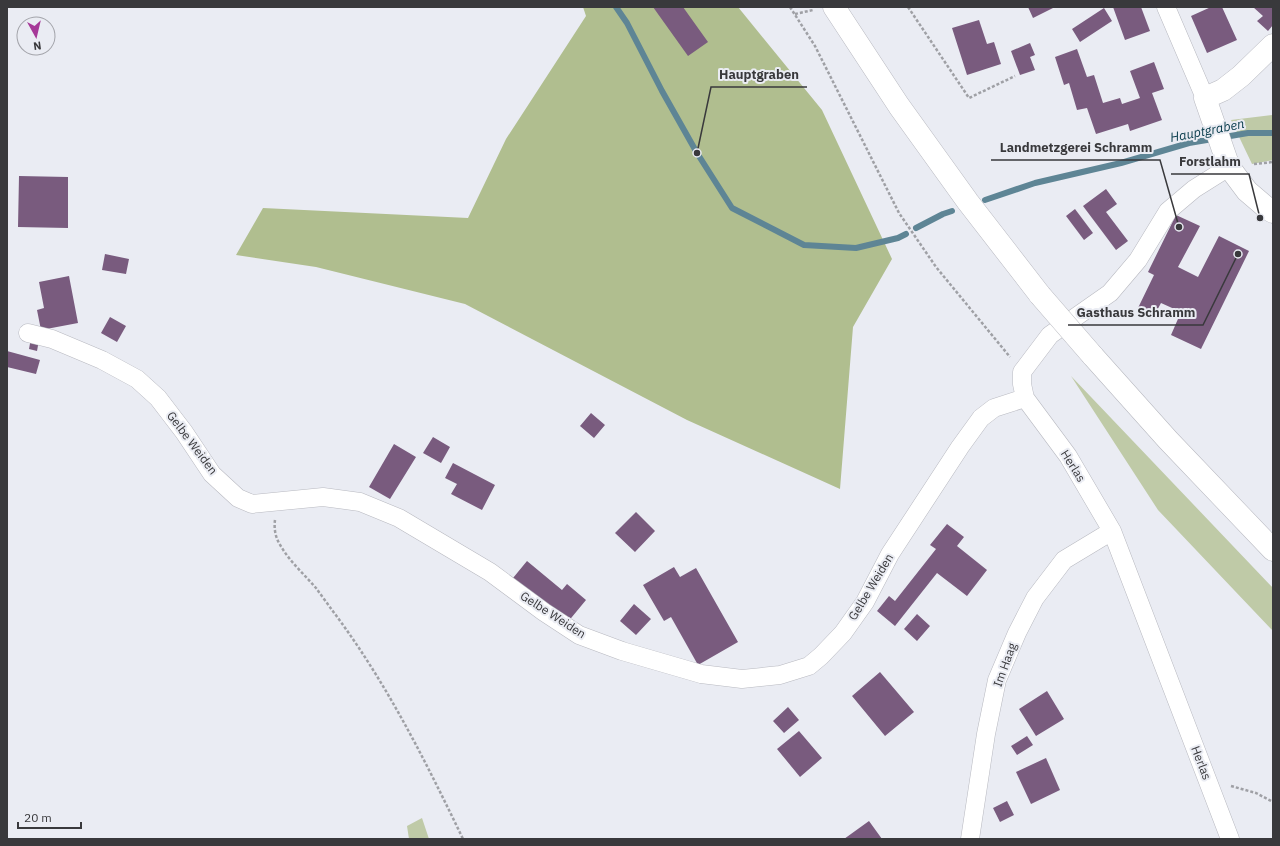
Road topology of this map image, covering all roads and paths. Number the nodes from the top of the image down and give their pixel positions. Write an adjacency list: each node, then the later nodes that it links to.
1 (790, 7): 11 (path)
2 (834, 7): 15 (main road, bridge)
3 (908, 7): 6 (path)
4 (1166, 7): 7 (street)
5 (1273, 45): 7 (main road)
6 (1015, 76)
7 (1204, 98): 8 (main road)
8 (1229, 167): 9 (main road); 11 (street)
9 (1273, 212)
10 (28, 333): 13 (street, Gelbe Weiden)
11 (1022, 372): 12 (street, Herlas)
12 (1025, 398): 13 (street, Gelbe Weiden); 14 (street, Herlas)
13 (278, 502): 18 (path)
14 (1112, 531): 16 (street, Herlas); 19 (street, Im Haag)
15 (1273, 550)
16 (1208, 780): 17 (path); 20 (street, Herlas)
17 (1273, 802)
18 (463, 839)
19 (970, 839)
20 (1230, 839)

